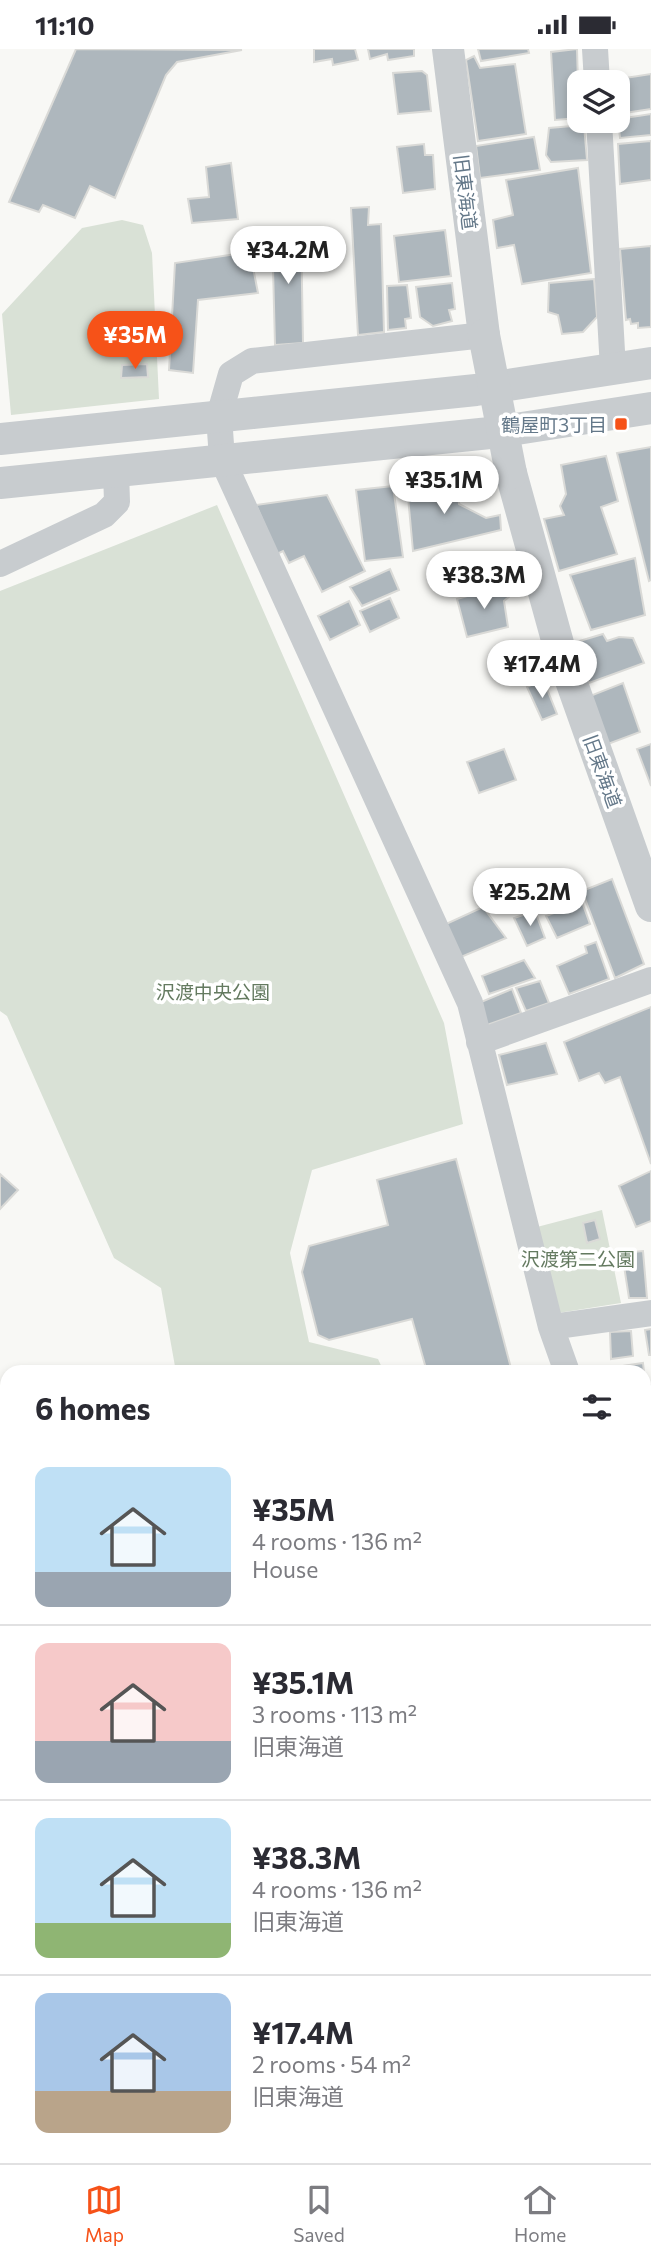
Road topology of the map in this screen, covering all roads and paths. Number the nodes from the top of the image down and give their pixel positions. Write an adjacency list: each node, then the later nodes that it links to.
1 (448, 49): 5 (street, 旧東海道)
2 (595, 49): 3 (street)
3 (596, 70)
4 (600, 133): 7 (street)
5 (484, 335): 9 (street); 15 (street, 旧東海道, bridge)
6 (651, 363): 7 (street)
7 (613, 369): 9 (street)
8 (651, 408): 11 (street)
9 (219, 417): 10 (street); 11 (street)
10 (0, 439)
11 (222, 460): 12 (street); 17 (street)
12 (116, 471): 13 (street); 14 (street)
13 (0, 483)
14 (0, 564)
15 (651, 906)
16 (651, 980): 17 (street)
17 (479, 1042): 19 (street)
18 (651, 1313): 19 (street)
19 (551, 1327): 20 (street)
20 (565, 1365)

